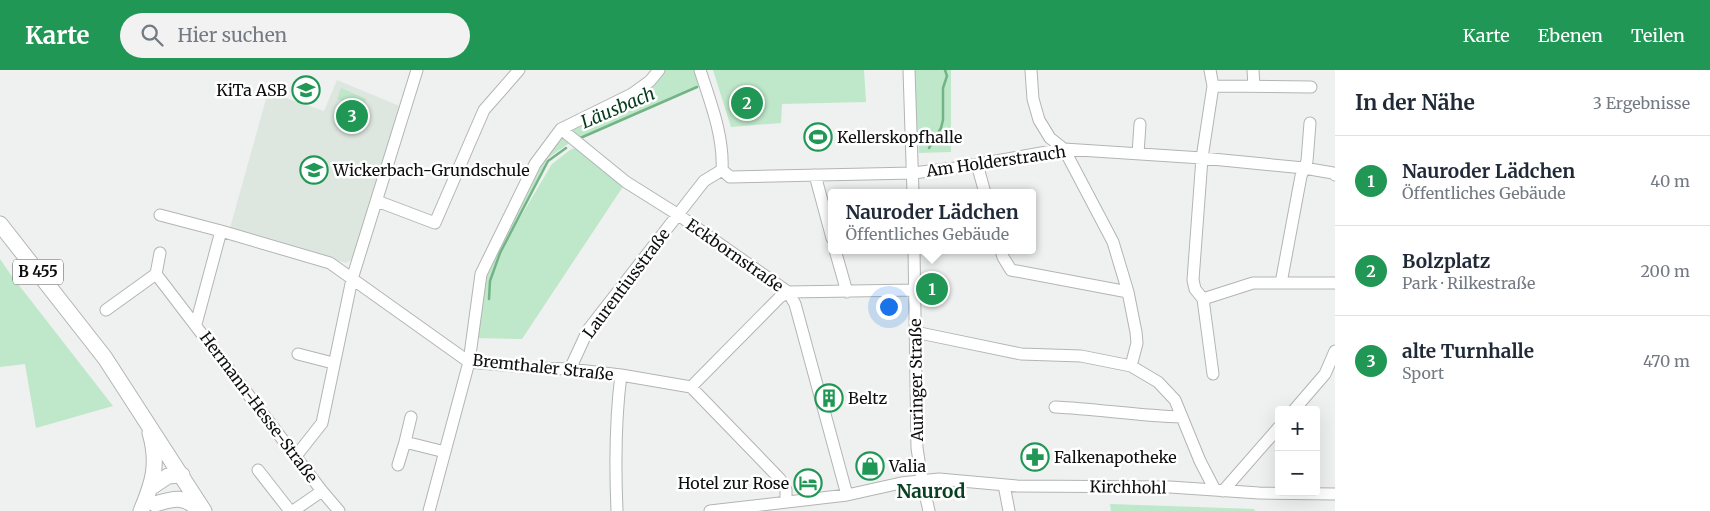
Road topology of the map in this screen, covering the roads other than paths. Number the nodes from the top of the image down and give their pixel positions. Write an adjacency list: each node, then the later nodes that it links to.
1 (417, 70): 26 (street)
2 (519, 70): 26 (street)
3 (659, 70): 14 (street)
4 (700, 70): 20 (street)
5 (909, 70): 21 (street)
6 (1031, 70): 15 (street)
7 (1210, 70): 9 (street)
8 (1253, 70): 10 (street)
9 (1213, 86): 10 (street); 17 (street)
10 (1254, 86): 11 (street)
11 (1311, 87)
12 (1310, 123): 19 (street)
13 (1140, 124): 16 (street)
14 (561, 129): 27 (street, Eckbornstraße); 50 (street)
15 (1064, 149): 16 (street, Am Holderstrauch); 18 (street, Am Holderstrauch); 43 (street)
16 (1138, 154): 17 (street, Am Holderstrauch)
17 (1202, 158): 19 (street, Am Holderstrauch); 44 (street)
18 (976, 164): 21 (street, Am Holderstrauch); 25 (street)
19 (1304, 168): 23 (street, Am Holderstrauch); 38 (street)
20 (722, 170): 22 (street); 27 (street, Laurentiusstraße)
21 (913, 173): 22 (street); 24 (street)
22 (815, 175): 29 (street)
23 (1335, 175)
24 (912, 189)
25 (984, 189)
26 (377, 201): 37 (street)
27 (677, 214): 41 (street, Eckbornstraße); 53 (street, Laurentiusstraße)
28 (160, 215): 31 (street, Bremthaler Straße)
29 (828, 223)
30 (0, 224): 62 (main road, B 455)
31 (221, 231): 37 (street, Bremthaler Straße); 46 (street, Hermann-Hesse-Straße)
32 (160, 253): 36 (street)
33 (836, 254): 42 (street)
34 (914, 254): 40 (street, Auringer Straße)
35 (1002, 254): 43 (street)
36 (156, 274): 45 (street); 46 (street, Hermann-Hesse-Straße)
37 (352, 279): 50 (street, Bremthaler Straße); 51 (street)
38 (1280, 283): 39 (street); 44 (street)
39 (1335, 283)
40 (915, 290): 42 (street); 47 (street, Auringer Straße)
41 (788, 292): 42 (street); 57 (street); 76 (street, Eckbornstraße)
42 (847, 292)
43 (1128, 292): 52 (street)
44 (1203, 299): 54 (street)
45 (106, 310)
46 (196, 324): 66 (street, Hermann-Hesse-Straße)
47 (916, 332): 52 (street); 70 (street, Auringer Straße)
48 (1335, 351): 55 (street)
49 (298, 354): 51 (street)
50 (469, 362): 53 (street, Bremthaler Straße); 65 (street)
51 (333, 363): 66 (street)
52 (1131, 366): 61 (street)
53 (570, 369): 56 (street, Bremthaler Straße)
54 (1212, 374)
55 (1330, 374): 58 (street)
56 (621, 375): 57 (street, Bremthaler Straße); 85 (street)
57 (691, 387): 77 (street)
58 (1298, 406)
59 (1055, 408): 61 (street)
60 (411, 417): 64 (street)
61 (1182, 418): 73 (street)
62 (146, 420): 69 (main road, B 455); 72 (main road)
63 (1275, 431): 73 (street)
64 (406, 442): 65 (street); 67 (street)
65 (445, 452): 84 (street)
66 (296, 456): 74 (street, Hermann-Hesse-Straße)
67 (398, 465)
68 (258, 470): 82 (street, Hermann-Hesse-Straße)
69 (182, 475): 72 (main road); 79 (main road); 81 (main road, B 455)
70 (922, 480): 71 (street, Kirchhohl); 76 (street, Kirchhohl); 87 (street, Auringer Straße)
71 (1004, 485): 73 (street, Kirchhohl); 88 (street)
72 (150, 488): 80 (main road)
73 (1219, 490): 75 (street, Kirchhohl)
74 (322, 491): 82 (street, Hermann-Hesse-Straße); 83 (street, Hermann-Hesse-Straße)
75 (1335, 494)
76 (847, 495): 78 (street, Kirchhohl)
77 (786, 501): 78 (street, Kirchhohl); 86 (street, Kirchhohl)
78 (804, 505)
79 (151, 508): 81 (main road)
80 (141, 511)
81 (202, 511)
82 (291, 511)
83 (340, 511)
84 (429, 511)
85 (617, 511)
86 (710, 511)
87 (930, 511)
88 (1009, 511)

